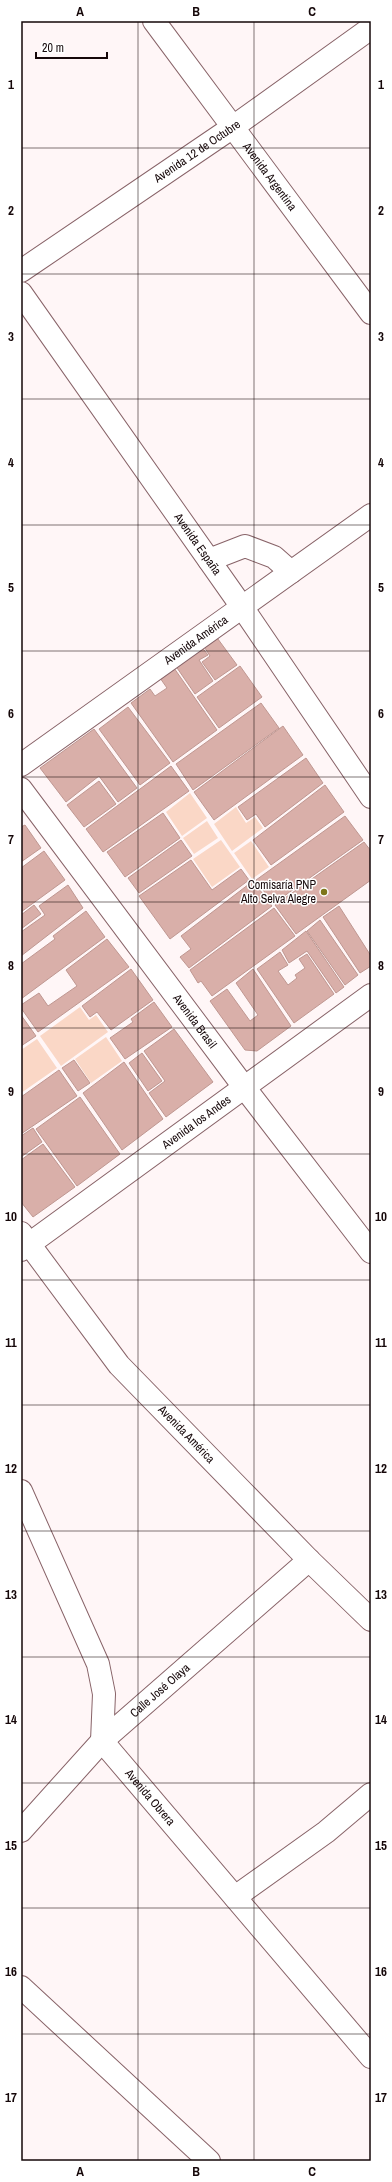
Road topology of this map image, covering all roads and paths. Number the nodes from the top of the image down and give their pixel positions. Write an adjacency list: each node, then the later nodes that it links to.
1 (154, 21): 3 (street, Avenida Argentina)
2 (371, 28): 3 (street, Avenida 12 de Octubre)
3 (233, 127): 4 (street, Avenida 12 de Octubre); 6 (street, Avenida Argentina)
4 (21, 271)
5 (21, 293): 8 (street, Avenida España)
6 (371, 313)
7 (371, 515): 9 (street, Avenida América)
8 (209, 560): 9 (street); 10 (street, Avenida España)
9 (291, 572): 10 (street, Avenida América)
10 (242, 607): 11 (street, Avenida América); 13 (street, Avenida España)
11 (21, 765)
12 (21, 789): 15 (street, Avenida Brasil)
13 (371, 797)
14 (371, 994): 15 (street, Avenida los Andes)
15 (244, 1087): 16 (street, Avenida los Andes); 17 (street, Avenida Brasil)
16 (24, 1242): 19 (street, Avenida América)
17 (371, 1252)
18 (21, 1491): 21 (street)
19 (309, 1560): 20 (street, Avenida América); 21 (street, Calle José Olaya)
20 (371, 1620)
21 (102, 1741): 23 (street, Calle José Olaya); 24 (street, Avenida Obrera)
22 (371, 1794): 24 (street)
23 (21, 1831)
24 (235, 1897): 26 (street, Avenida Obrera)
25 (21, 1987): 27 (street)
26 (371, 2057)
27 (208, 2161)

